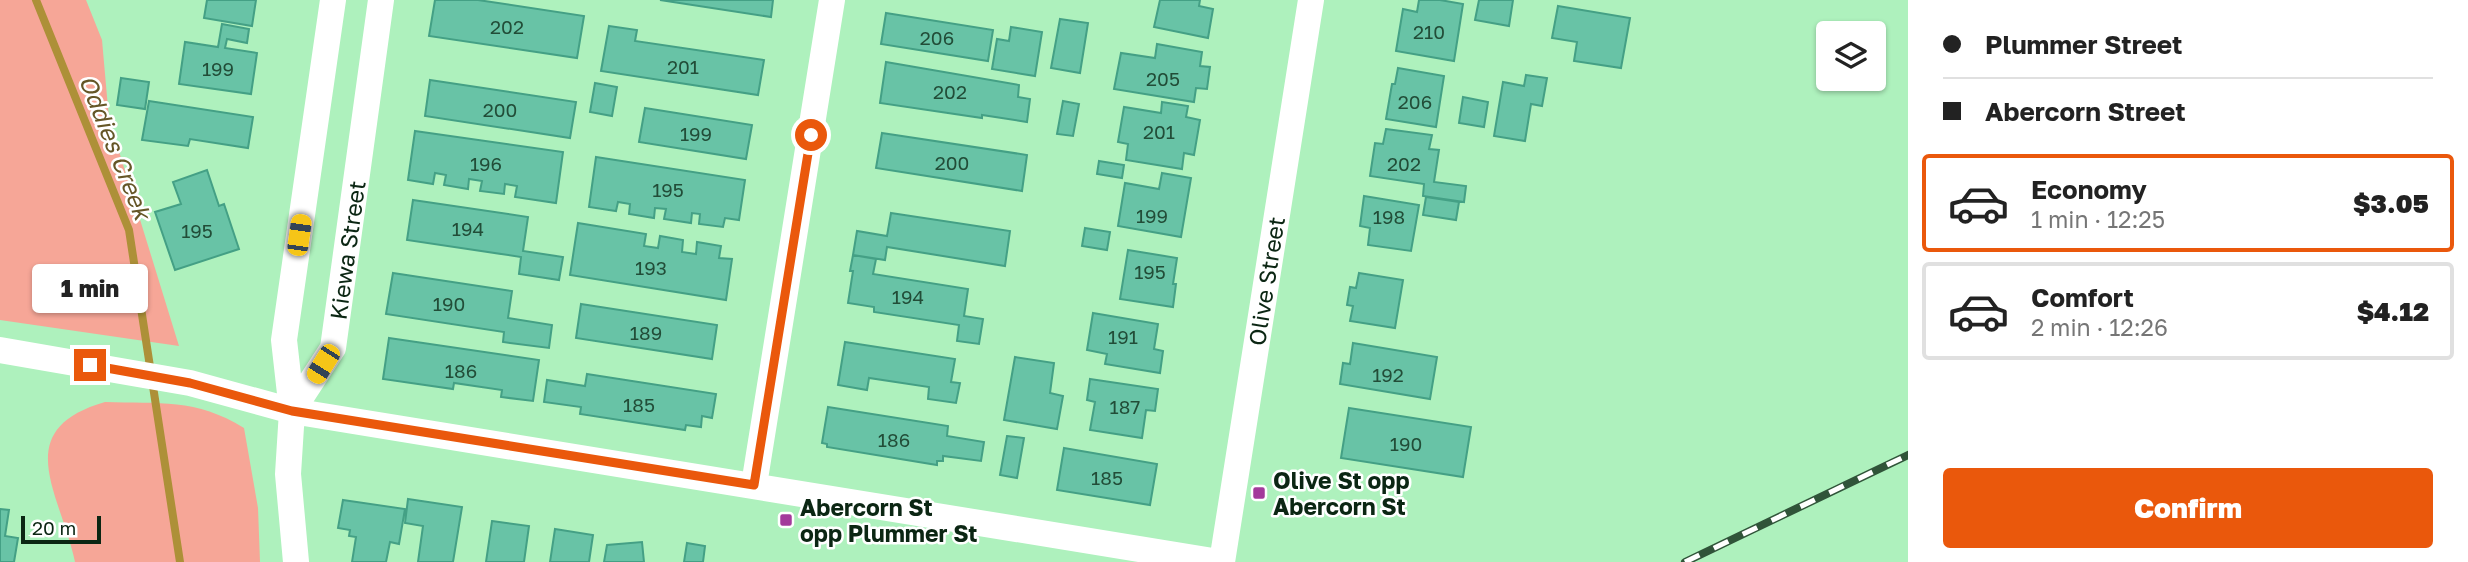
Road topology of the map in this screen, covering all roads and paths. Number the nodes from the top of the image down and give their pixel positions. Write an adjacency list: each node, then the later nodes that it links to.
1 (333, 0): 6 (street)
2 (381, 0): 6 (street, Kiewa Street)
3 (832, 0): 7 (street)
4 (1311, 0): 9 (street, Olive Street)
5 (7, 350): 6 (street)
6 (292, 411): 7 (street); 8 (street)
7 (754, 485): 9 (street)
8 (296, 562)
9 (1221, 562)

